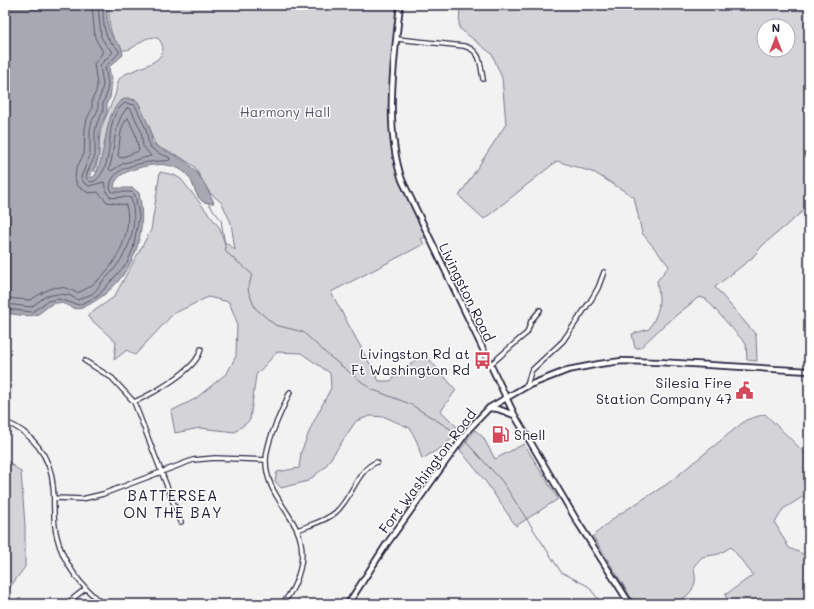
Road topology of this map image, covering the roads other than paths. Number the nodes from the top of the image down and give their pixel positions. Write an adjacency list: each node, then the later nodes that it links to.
1 (400, 5): 2 (main road, Livingston Road)
2 (397, 39): 3 (street); 8 (main road, Livingston Road)
3 (483, 79)
4 (604, 272): 10 (street)
5 (540, 310): 8 (street)
6 (201, 349): 13 (street)
7 (85, 361): 13 (street)
8 (490, 365): 12 (main road, Livingston Road)
9 (809, 371): 10 (main road, Fort Washington Road)
10 (527, 386): 12 (main road, Fort Washington Road)
11 (290, 392): 17 (street)
12 (506, 397): 14 (main road, Fort Washington Road); 15 (main road, Livingston Road)
13 (134, 402): 19 (street)
14 (489, 408): 15 (main road); 27 (main road, Fort Washington Road)
15 (515, 416): 28 (main road, Livingston Road)
16 (5, 422): 20 (street)
17 (266, 460): 19 (street); 22 (street)
18 (377, 462): 22 (street)
19 (162, 472): 20 (street); 21 (street)
20 (54, 498): 23 (street)
21 (181, 522)
22 (297, 530): 26 (street)
23 (85, 589): 24 (street); 25 (street)
24 (66, 604)
25 (103, 604)
26 (282, 604)
27 (348, 604)
28 (630, 604)

